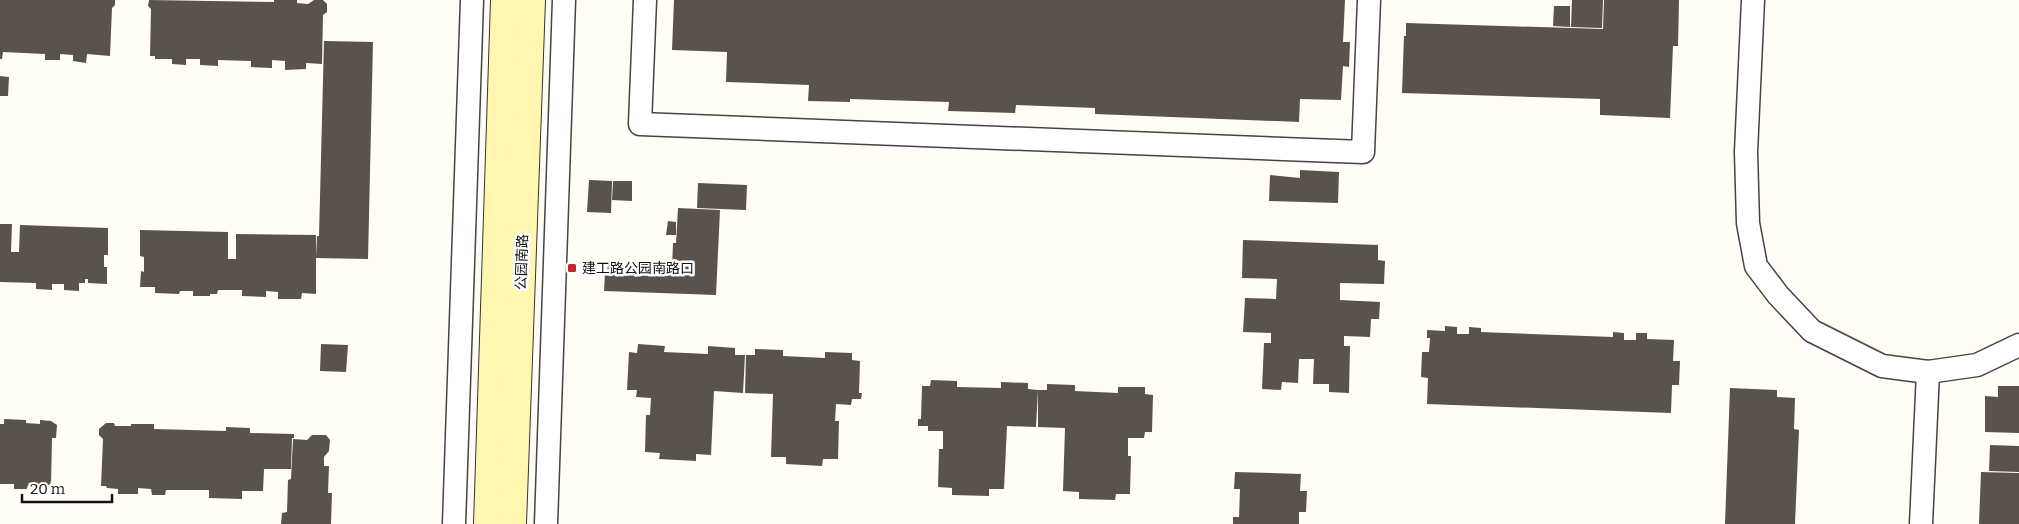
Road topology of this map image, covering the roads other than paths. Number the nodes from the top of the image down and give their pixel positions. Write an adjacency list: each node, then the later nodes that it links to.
1 (472, 0): 10 (street)
2 (505, 0): 11 (main road, 公园南路)
3 (531, 0): 12 (main road, 公园南路)
4 (564, 0): 13 (street)
5 (645, 0): 6 (street)
6 (1369, 0)
7 (1753, 0): 9 (street)
8 (2019, 346): 9 (street)
9 (1928, 372): 14 (street)
10 (454, 524)
11 (488, 524)
12 (512, 524)
13 (546, 524)
14 (1921, 524)

